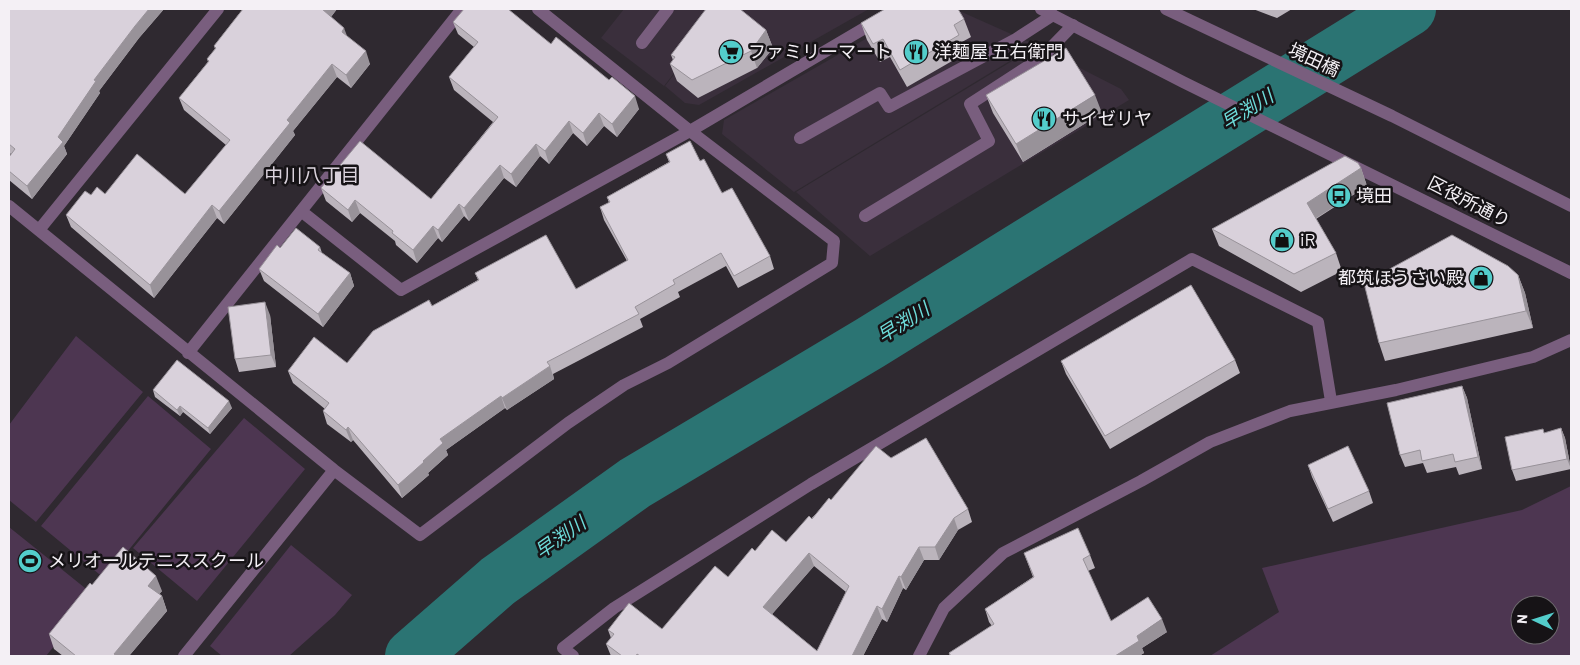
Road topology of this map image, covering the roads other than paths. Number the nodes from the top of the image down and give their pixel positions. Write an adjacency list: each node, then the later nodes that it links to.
1 (218, 9): 17 (street)
2 (462, 9): 15 (street)
3 (538, 9): 11 (street)
4 (668, 9): 10 (street)
5 (897, 9): 11 (street)
6 (1041, 9): 8 (street)
7 (1166, 9): 14 (street, 境田橋)
8 (1053, 15): 9 (street); 12 (street)
9 (1073, 26): 16 (street); 18 (street, 区役所通り)
10 (642, 43)
11 (690, 130): 15 (street); 22 (street)
12 (800, 138)
13 (9, 206): 17 (street)
14 (1571, 206)
15 (301, 210): 20 (street)
16 (865, 216)
17 (39, 230): 20 (street)
18 (1571, 273)
19 (1571, 340): 21 (street)
20 (188, 353): 22 (street)
21 (1331, 401): 24 (street); 25 (street)
22 (334, 470): 23 (street)
23 (184, 656)
24 (573, 656)
25 (919, 656)

